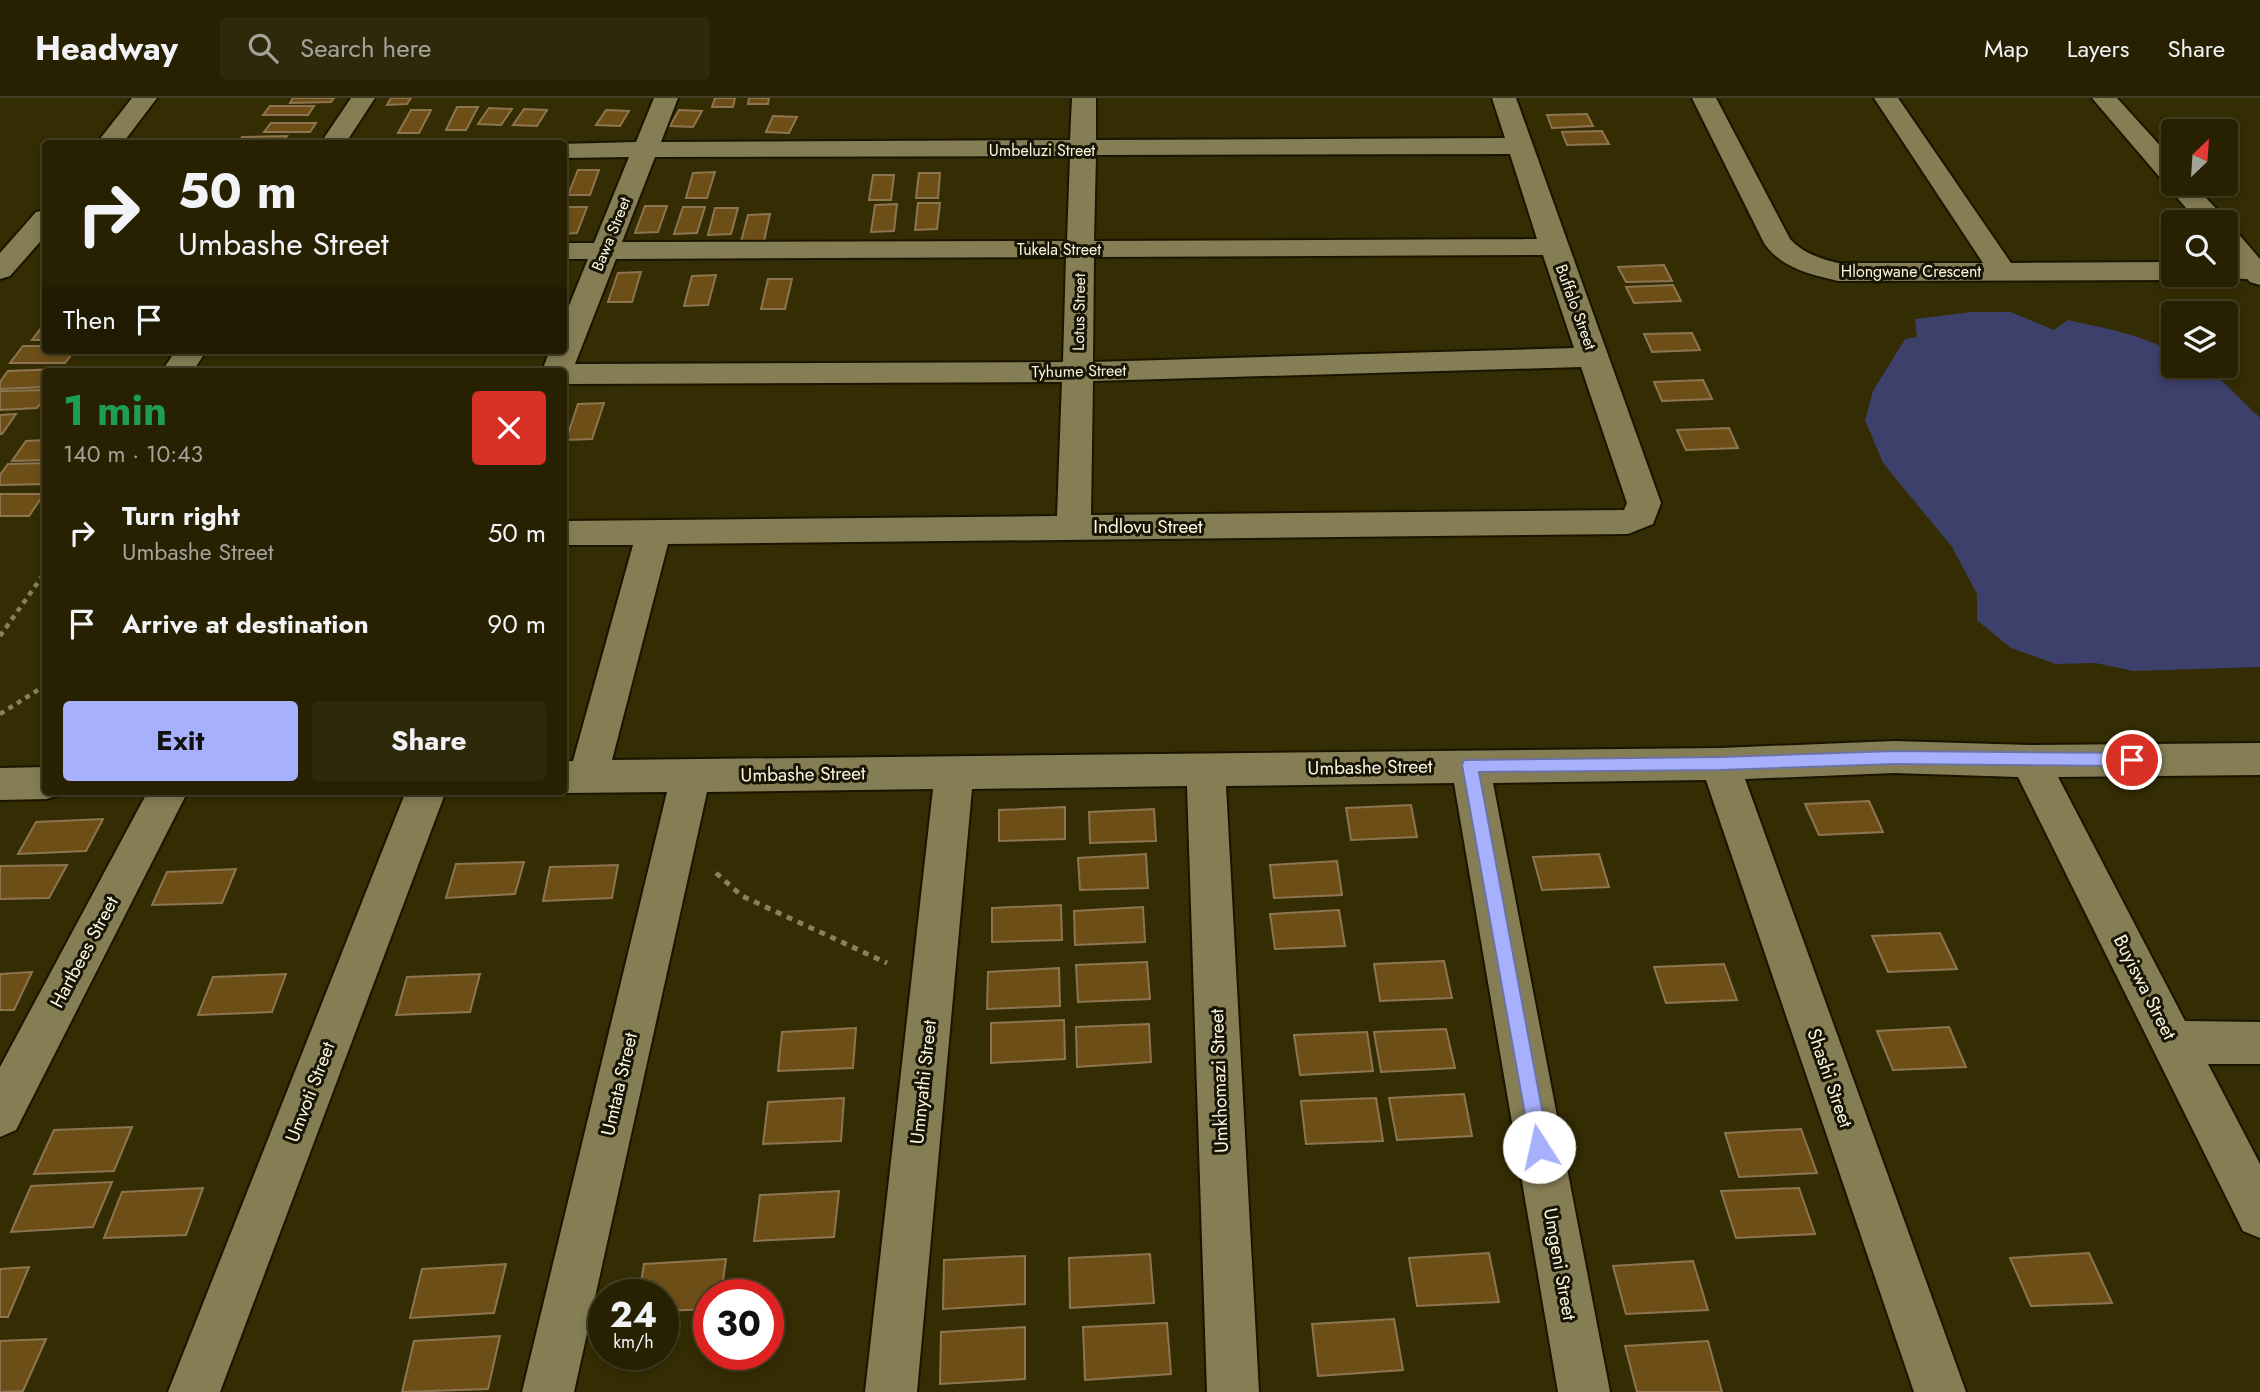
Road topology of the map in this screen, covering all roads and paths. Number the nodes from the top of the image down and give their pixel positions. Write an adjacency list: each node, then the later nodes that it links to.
1 (145, 98): 9 (street)
2 (363, 98): 10 (street)
3 (666, 98): 14 (street, Bawa Street)
4 (1084, 98): 12 (street, Lotus Street)
5 (1504, 98): 11 (street, Buffalo Street)
6 (1704, 98): 26 (street, Hlongwane Crescent)
7 (1886, 98): 26 (street)
8 (2104, 98): 15 (street)
9 (111, 140)
10 (335, 140)
11 (1520, 146): 12 (street, Umbeluzi Street); 19 (street, Buffalo Street)
12 (1083, 149): 14 (street, Umbeluzi Street); 20 (street, Lotus Street)
13 (567, 150): 14 (street, Umbeluzi Street)
14 (645, 151): 22 (street, Bawa Street)
15 (2161, 162)
16 (2190, 196): 17 (street)
17 (2202, 210)
18 (42, 223): 24 (street)
19 (1554, 247): 20 (street, Tukela Street); 30 (street, Buffalo Street)
20 (1081, 249): 22 (street, Tukela Street); 31 (street, Lotus Street)
21 (567, 251): 22 (street, Tukela Street)
22 (603, 251): 29 (street, Bawa Street)
23 (2238, 251): 28 (street)
24 (0, 270)
25 (2161, 271): 26 (street, Hlongwane Crescent)
26 (2003, 272)
27 (2238, 272): 28 (street)
28 (2258, 274)
29 (567, 343)
30 (1594, 357): 31 (street, Tyhume Street); 33 (street, Buffalo Street)
31 (1078, 372): 32 (street, Tyhume Street); 34 (street, Lotus Street)
32 (567, 374)
33 (1641, 516): 34 (street, Indlovu Street)
34 (1074, 526): 35 (street, Indlovu Street)
35 (654, 531): 36 (street, Indlovu Street); 48 (street)
36 (567, 533)
37 (42, 577): 38 (path)
38 (0, 636)
39 (42, 688): 40 (path)
40 (0, 714)
41 (2260, 759): 42 (street, Umbashe Street)
42 (2030, 761): 43 (street, Umbashe Street); 55 (street, Buyiswa Street)
43 (1720, 764): 44 (street, Umbashe Street); 64 (street, Shashi Street)
44 (1470, 765): 45 (street, Umbashe Street); 63 (street, Umgeni Street)
45 (1206, 770): 46 (street, Umbashe Street); 62 (street, Umkhomazi Street)
46 (954, 772): 47 (street, Umbashe Street); 54 (street, Umnyathi Street)
47 (691, 775): 48 (street, Umbashe Street); 53 (street, Umtata Street)
48 (576, 777)
49 (42, 783): 50 (street)
50 (0, 784)
51 (166, 795): 57 (street, Hartbees Street)
52 (424, 795): 59 (street, Umvoti Street)
53 (676, 838): 54 (path); 60 (street, Umtata Street)
54 (931, 1002): 61 (street, Umnyathi Street)
55 (2172, 1042): 56 (street); 58 (street, Buyiswa Street)
56 (2260, 1043)
57 (0, 1114)
58 (2260, 1214)
59 (194, 1392)
60 (548, 1392)
61 (891, 1392)
62 (1233, 1392)
63 (1584, 1392)
64 (1940, 1392)

